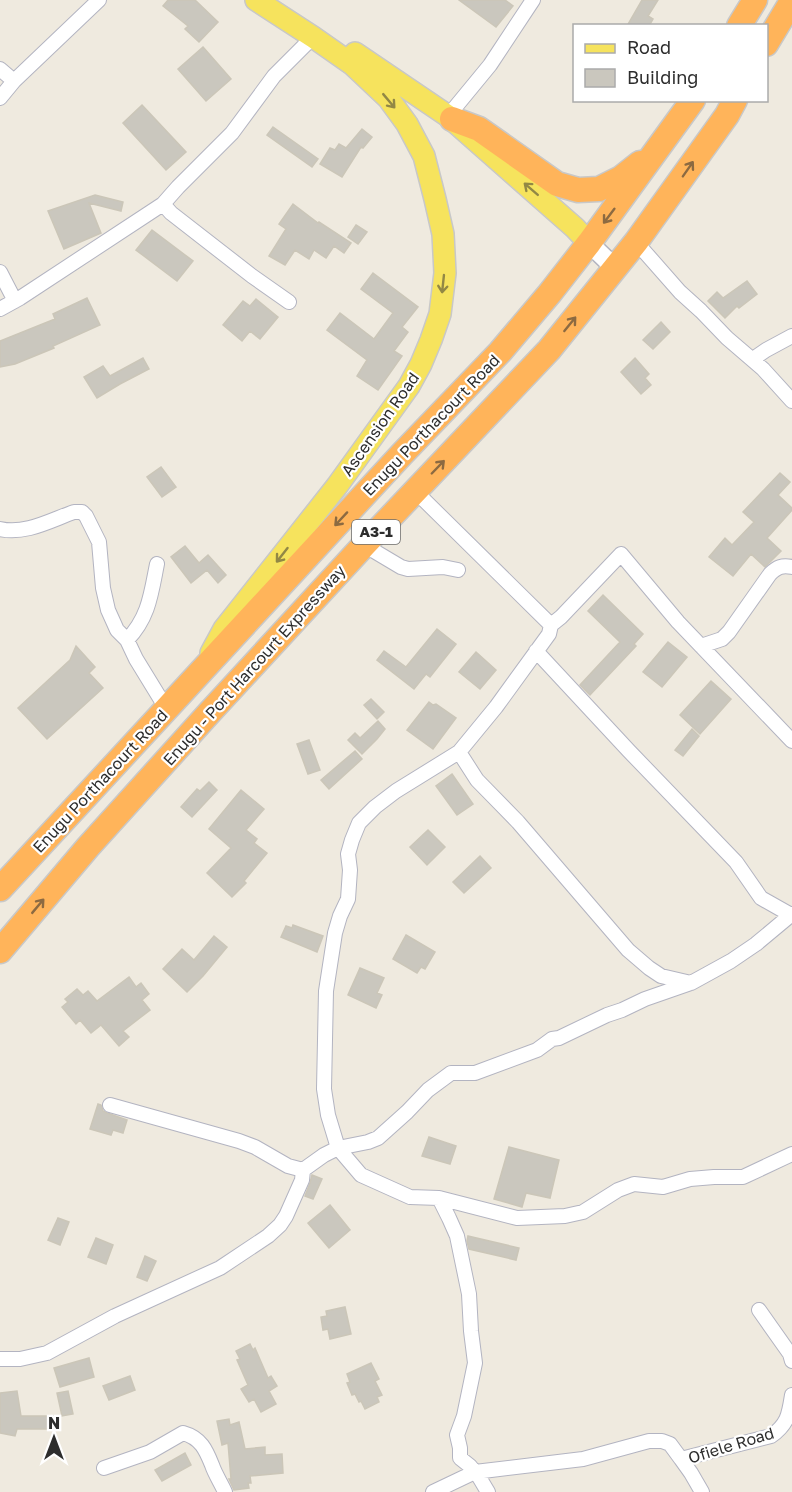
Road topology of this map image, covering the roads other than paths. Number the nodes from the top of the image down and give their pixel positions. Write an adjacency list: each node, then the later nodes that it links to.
1 (99, 0): 11 (street)
2 (256, 0): 8 (main road, Ascension Road)
3 (278, 0): 15 (main road)
4 (755, 0): 7 (highway)
5 (792, 1): 9 (highway)
6 (528, 2): 15 (street)
7 (740, 24)
8 (313, 37): 17 (street); 38 (main road, Ascension Road, one-way to 38)
9 (768, 41)
10 (0, 69): 11 (street)
11 (14, 81): 12 (street)
12 (0, 98)
13 (692, 102): 16 (highway, Enugu Porthacourt Road / A3-1)
14 (734, 102): 18 (highway, Enugu - Port Harcourt Expressway / A3-1, one-way to 14)
15 (450, 118): 16 (highway); 19 (main road, one-way to 15)
16 (662, 144): 19 (highway, Enugu Porthacourt Road / A3-1, one-way to 19)
17 (164, 204): 22 (street); 23 (street)
18 (636, 242): 20 (highway, Enugu - Port Harcourt Expressway / A3-1); 26 (street)
19 (589, 243): 20 (street); 38 (highway, Enugu Porthacourt Road / A3-1, one-way to 38)
20 (616, 268): 28 (highway, Enugu - Port Harcourt Expressway / A3-1, one-way to 20)
21 (0, 272): 22 (street)
22 (15, 301): 24 (street)
23 (289, 302)
24 (0, 309)
25 (792, 336): 26 (street)
26 (753, 359): 27 (street)
27 (792, 401)
28 (415, 491): 30 (highway, Enugu - Port Harcourt Expressway / A3-1); 34 (street)
29 (0, 529): 35 (street)
30 (364, 545): 33 (street); 44 (highway, Enugu - Port Harcourt Expressway / A3-1, one-way to 30)
31 (789, 562): 36 (street)
32 (157, 564): 35 (street)
33 (458, 570)
34 (551, 625): 36 (street); 37 (street)
35 (127, 640): 39 (street)
36 (701, 646): 40 (street)
37 (536, 651): 41 (street); 43 (street)
38 (203, 670): 39 (highway, Enugu Porthacourt Road / A3-1)
39 (166, 708): 42 (highway, Enugu Porthacourt Road / A3-1)
40 (792, 741)
41 (459, 753): 46 (street); 48 (street)
42 (0, 889)
43 (792, 914): 46 (street)
44 (4, 946): 45 (highway)
45 (0, 967)
46 (691, 983): 48 (street)
47 (110, 1105): 50 (street)
48 (346, 1150): 50 (street); 51 (street)
49 (792, 1154): 51 (street)
50 (303, 1170): 53 (street)
51 (438, 1198): 58 (street)
52 (759, 1310): 54 (street)
53 (0, 1359)
54 (792, 1361)
55 (792, 1395): 56 (street, Ofiele Road)
56 (681, 1459): 58 (street); 62 (street, Ofiele Road)
57 (104, 1468): 59 (street)
58 (475, 1472): 60 (street); 61 (street)
59 (225, 1492)
60 (433, 1492)
61 (488, 1492)
62 (702, 1492)

